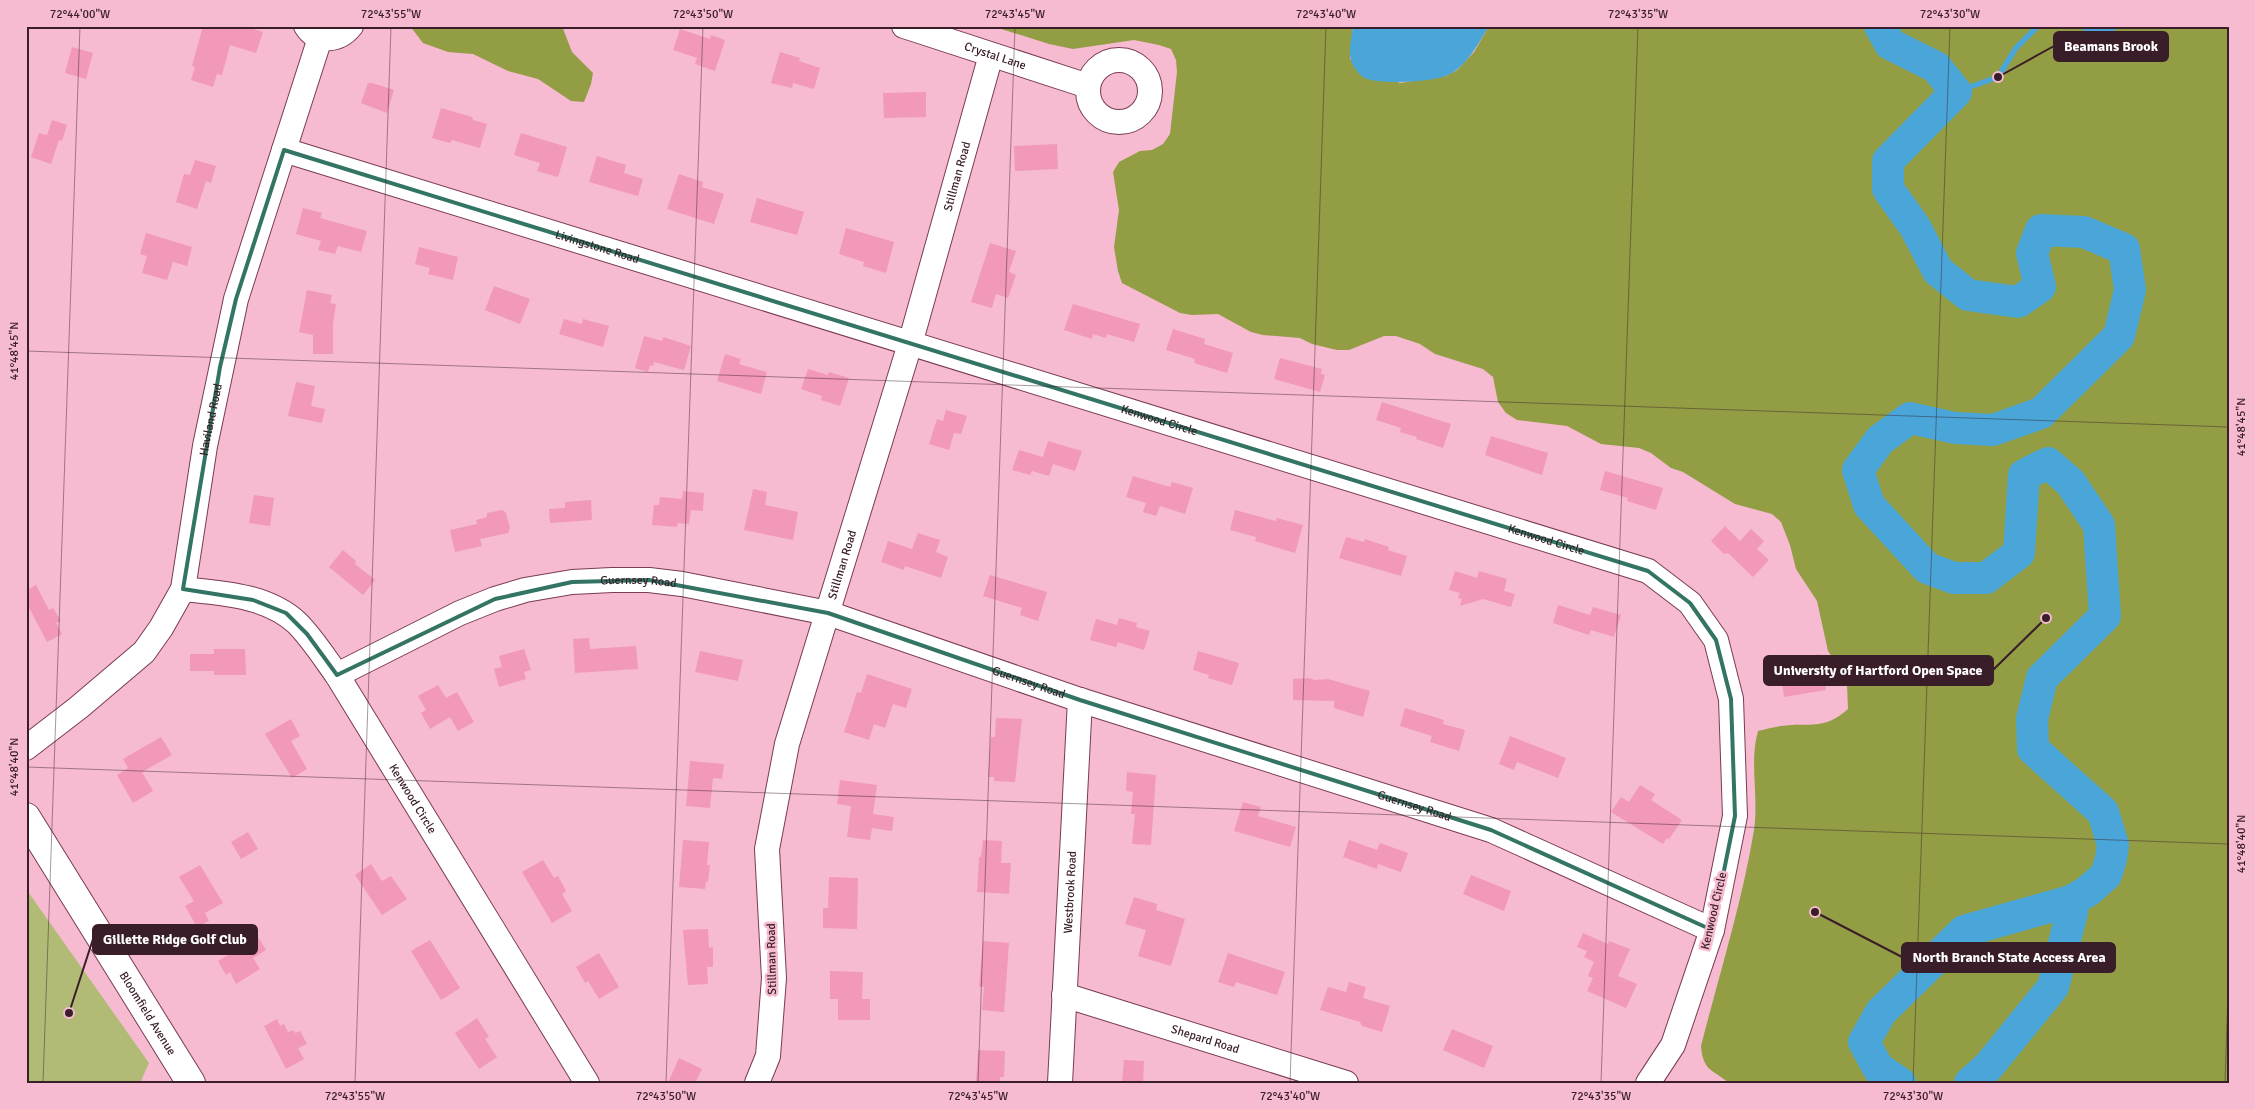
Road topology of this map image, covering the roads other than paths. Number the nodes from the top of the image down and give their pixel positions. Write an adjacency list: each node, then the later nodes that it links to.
1 (351, 26): 3 (street, Haviland Road)
2 (904, 26): 4 (street, Crystal Lane)
3 (313, 32): 6 (street, Haviland Road)
4 (991, 55): 5 (street, Crystal Lane); 7 (street, Stillman Road)
5 (1088, 86)
6 (284, 150): 7 (street, Livingstone Road); 8 (street, Haviland Road)
7 (910, 344): 9 (street, Stillman Road); 14 (street, Kenwood Circle)
8 (183, 589): 10 (street, Kenwood Circle); 12 (street, Haviland Road)
9 (828, 613): 10 (street, Guernsey Road); 11 (street, Guernsey Road); 18 (street, Stillman Road)
10 (336, 675): 17 (street, Kenwood Circle)
11 (1080, 700): 14 (street, Guernsey Road); 15 (street, Westbrook Road)
12 (26, 748)
13 (26, 817): 16 (main road, Bloomfield Avenue)
14 (1712, 930): 21 (street, Kenwood Circle)
15 (1064, 995): 19 (street, Westbrook Road); 20 (street, Shepard Road)
16 (191, 1083)
17 (587, 1083)
18 (757, 1083)
19 (1060, 1083)
20 (1346, 1083)
21 (1648, 1083)

